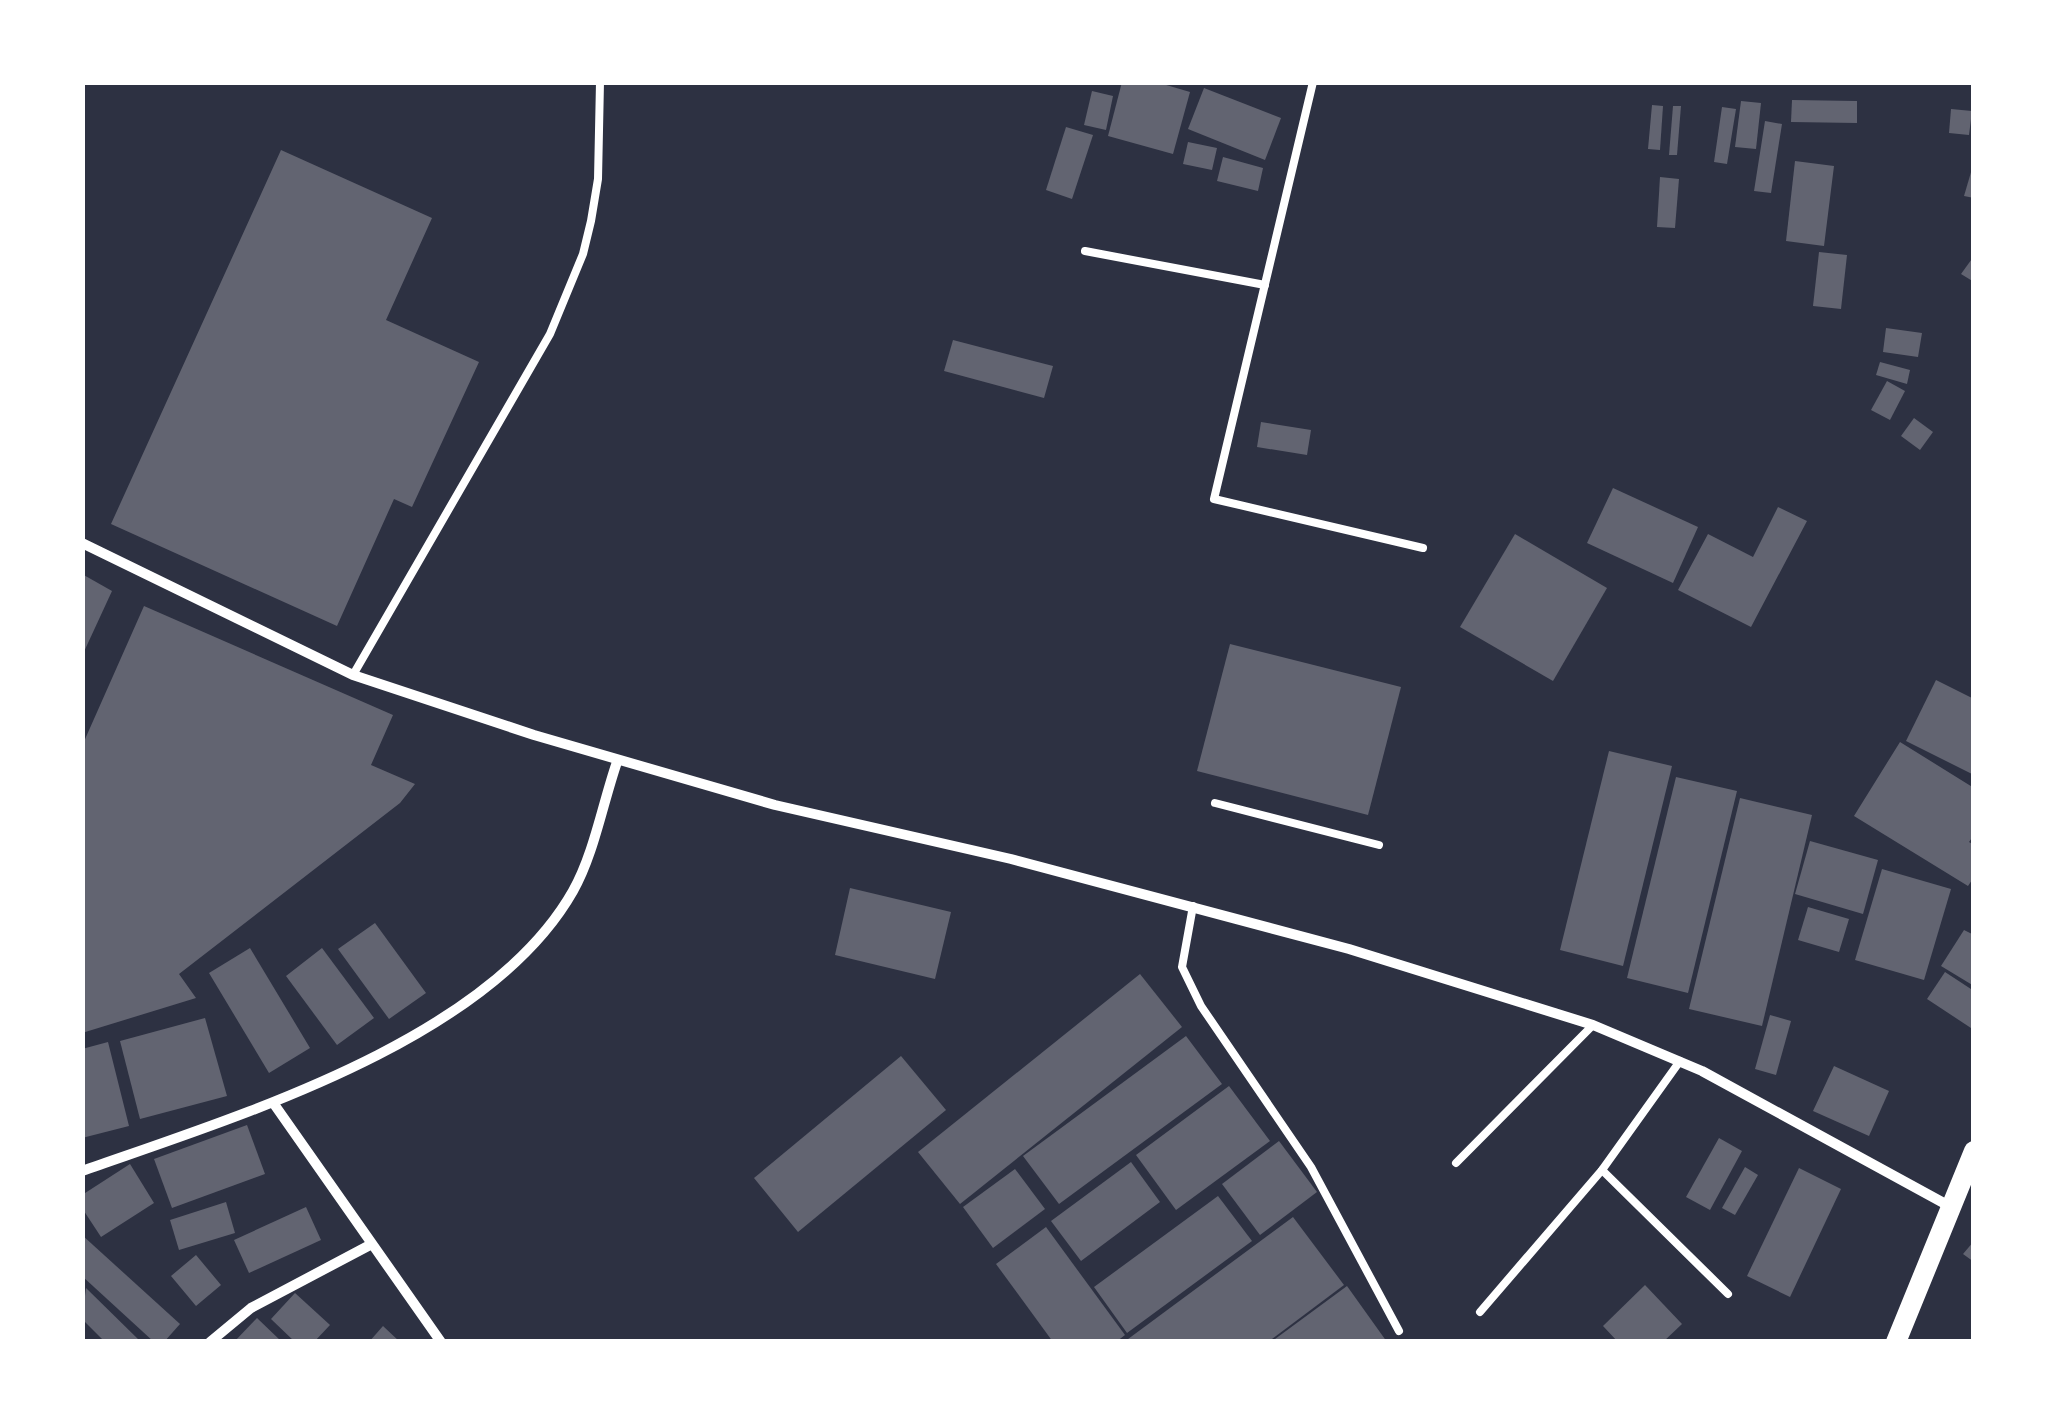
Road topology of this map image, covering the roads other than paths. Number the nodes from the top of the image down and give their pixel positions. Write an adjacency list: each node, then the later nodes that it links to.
1 (600, 82): 7 (lane)
2 (1313, 82): 4 (lane)
3 (1085, 251): 4 (lane)
4 (1265, 286): 6 (lane)
5 (82, 543): 7 (street)
6 (1424, 548)
7 (353, 675): 8 (street)
8 (617, 762): 11 (street); 14 (street)
9 (1215, 803): 10 (lane)
10 (1380, 845)
11 (1193, 906): 12 (street); 23 (lane)
12 (1594, 1024): 13 (street); 16 (lane)
13 (1680, 1061): 18 (lane); 19 (street)
14 (274, 1104): 17 (street); 20 (street)
15 (1974, 1151): 19 (main road)
16 (1456, 1163)
17 (82, 1170)
18 (1602, 1170): 21 (lane); 22 (lane)
19 (1951, 1207): 24 (main road)
20 (370, 1245): 25 (street); 26 (street)
21 (1728, 1294)
22 (1480, 1312)
23 (1400, 1332)
24 (1898, 1341)
25 (210, 1342)
26 (441, 1342)

